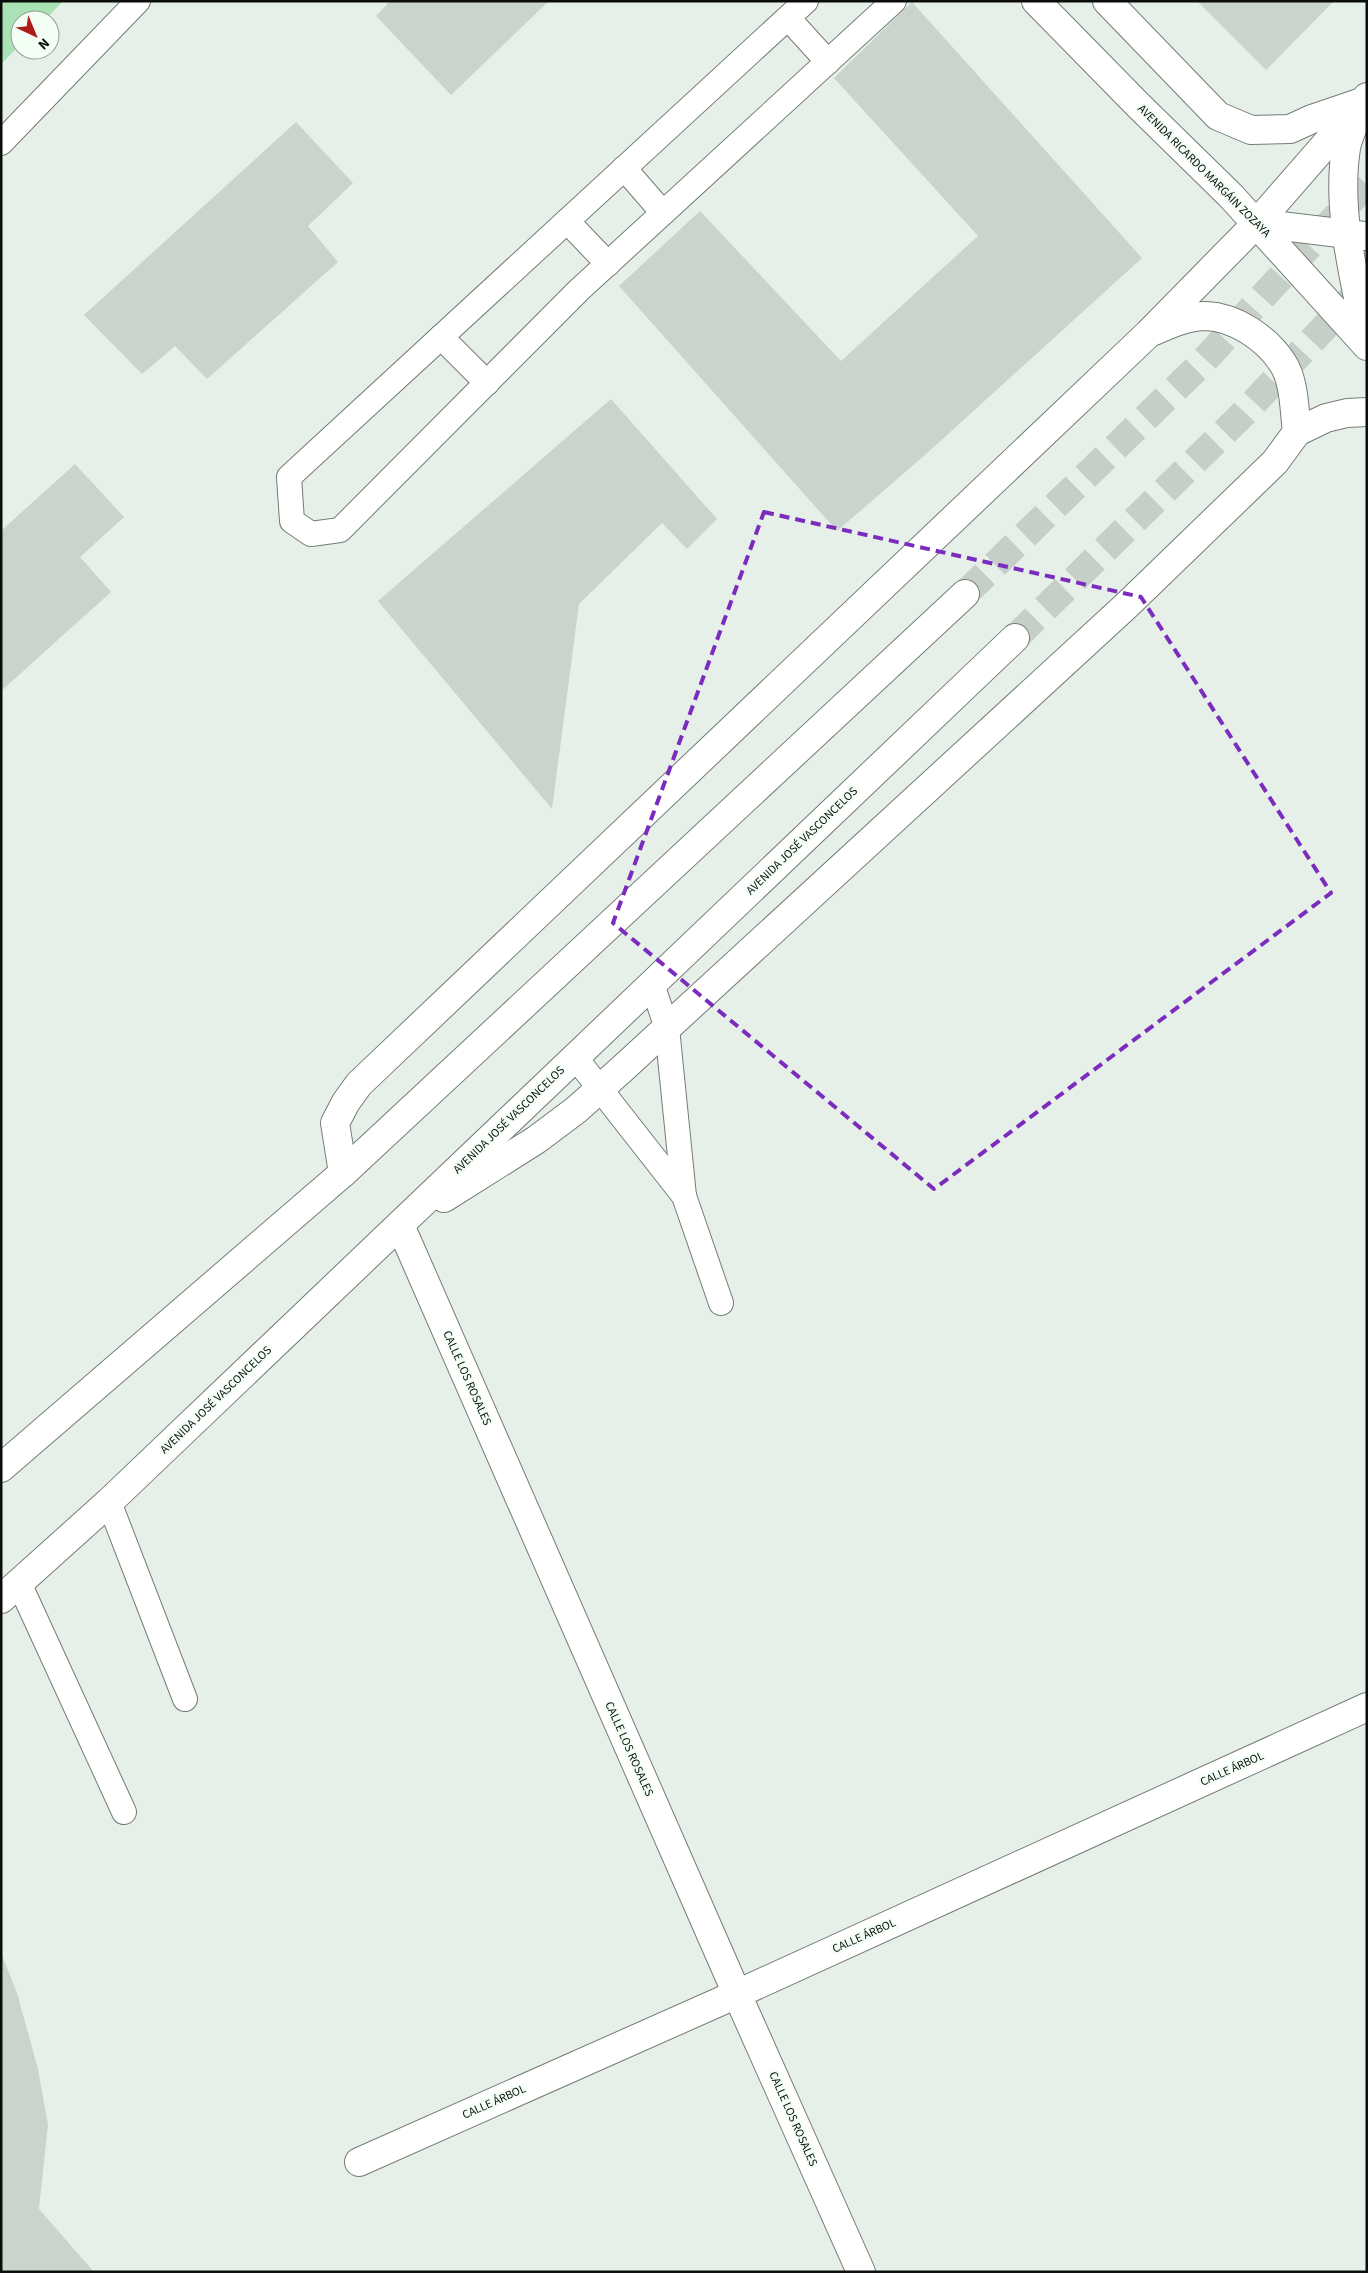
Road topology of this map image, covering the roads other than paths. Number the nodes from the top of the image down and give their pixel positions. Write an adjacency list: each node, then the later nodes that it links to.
1 (138, 1): 9 (lane)
2 (806, 1): 6 (lane)
3 (894, 1): 7 (lane)
4 (1036, 1): 13 (main road, AVENIDA RICARDO MARGÁIN ZOZAYA)
5 (1107, 1): 8 (main road)
6 (788, 18): 7 (lane); 10 (lane)
7 (828, 62): 11 (lane)
8 (1364, 100): 13 (main road); 14 (main road)
9 (1, 143)
10 (624, 168): 11 (lane); 12 (lane)
11 (663, 213): 15 (lane)
12 (567, 221): 15 (lane); 17 (lane)
13 (1257, 223): 14 (main road); 16 (main road); 18 (main road, AVENIDA RICARDO MARGÁIN ZOZAYA)
14 (1357, 234): 18 (main road)
15 (608, 264): 19 (lane)
16 (1148, 334): 21 (main road); 28 (main road)
17 (441, 337): 19 (lane); 19 (lane)
18 (1367, 344)
19 (486, 383)
20 (1367, 412): 21 (main road)
21 (1297, 432): 25 (main road)
22 (965, 594): 28 (main road)
23 (1015, 638): 24 (main road, AVENIDA JOSÉ VASCONCELOS)
24 (652, 984): 25 (lane); 26 (main road, AVENIDA JOSÉ VASCONCELOS)
25 (667, 1028): 27 (main road); 29 (lane)
26 (575, 1057): 27 (lane); 30 (main road, AVENIDA JOSÉ VASCONCELOS)
27 (601, 1088): 29 (lane); 30 (main road)
28 (343, 1173): 32 (main road)
29 (684, 1196): 31 (lane)
30 (400, 1225): 33 (main road, AVENIDA JOSÉ VASCONCELOS); 38 (main road, CALLE LOS ROSALES)
31 (721, 1303)
32 (1, 1468)
33 (109, 1502): 34 (main road, AVENIDA JOSÉ VASCONCELOS); 35 (lane)
34 (10, 1591): 37 (lane)
35 (185, 1698)
36 (1367, 1707): 38 (main road, CALLE ÁRBOL)
37 (124, 1812)
38 (737, 1994): 39 (main road, CALLE ÁRBOL); 40 (main road, CALLE LOS ROSALES)
39 (359, 2162)
40 (861, 2272)

